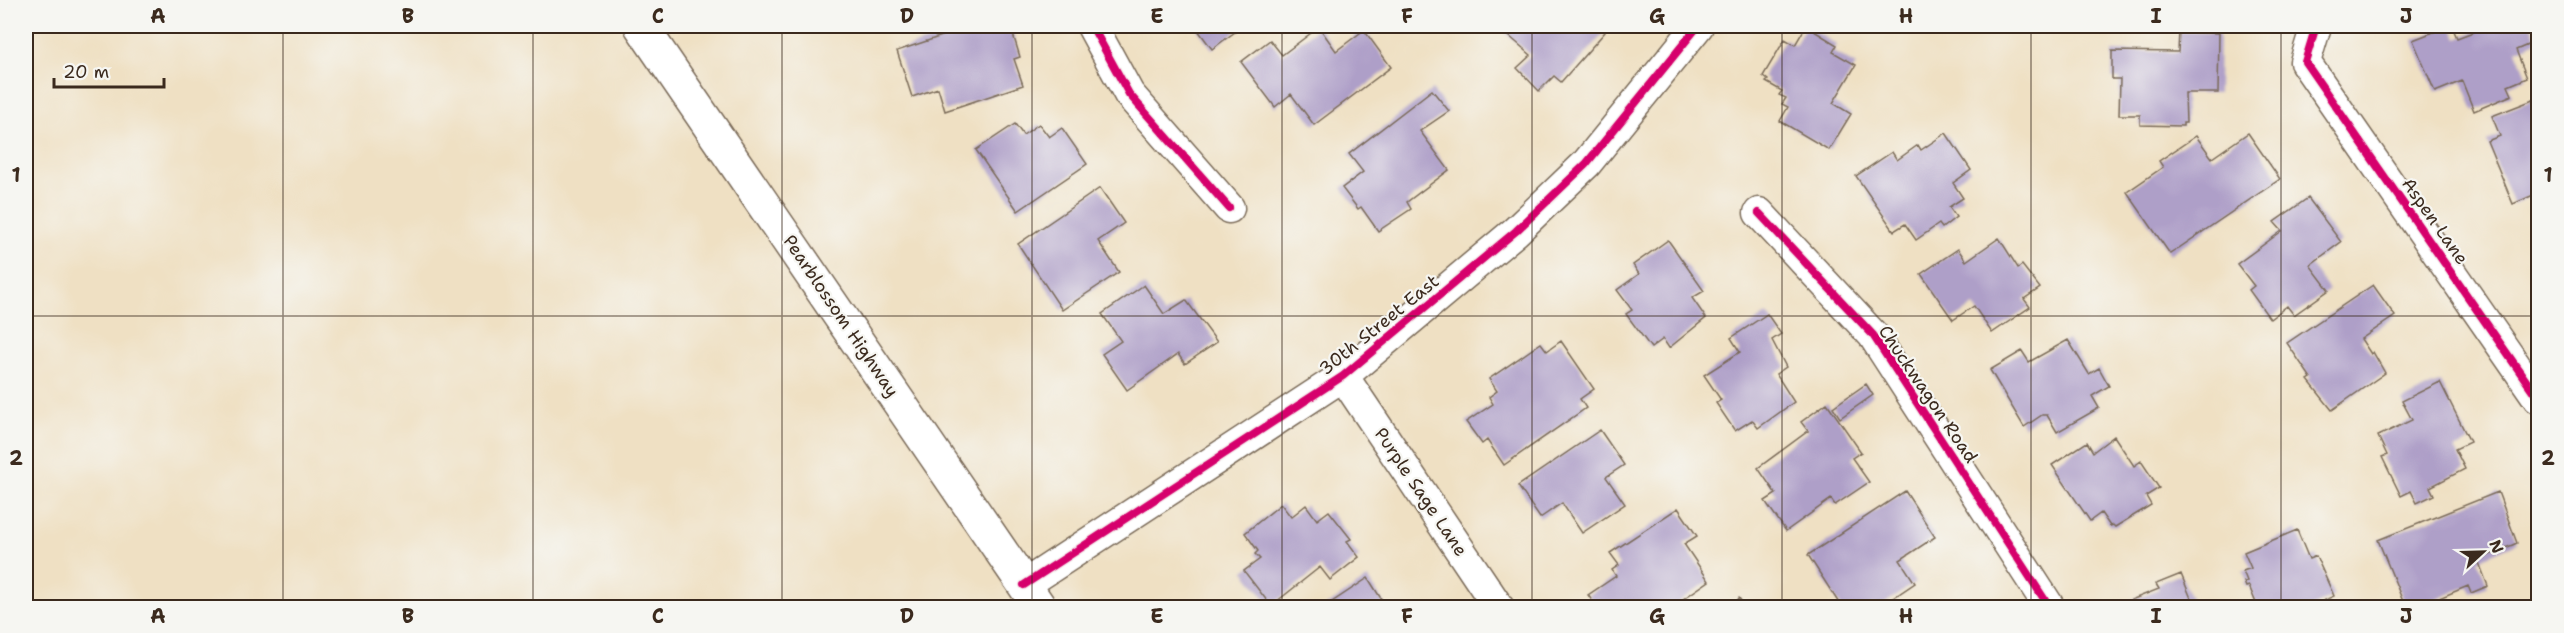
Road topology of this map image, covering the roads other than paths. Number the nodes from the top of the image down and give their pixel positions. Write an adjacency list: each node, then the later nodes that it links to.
1 (641, 26): 9 (main road, Pearblossom Highway)
2 (1092, 26): 5 (street)
3 (1698, 26): 7 (street, 30th Street East)
4 (2316, 26): 8 (street, Aspen Lane)
5 (1229, 208)
6 (1759, 213): 11 (street, Chuckwagon Road)
7 (1343, 376): 9 (street, 30th Street East); 10 (street, Purple Sage Lane)
8 (2538, 398)
9 (1032, 596)
10 (1499, 608)
11 (2050, 608)

